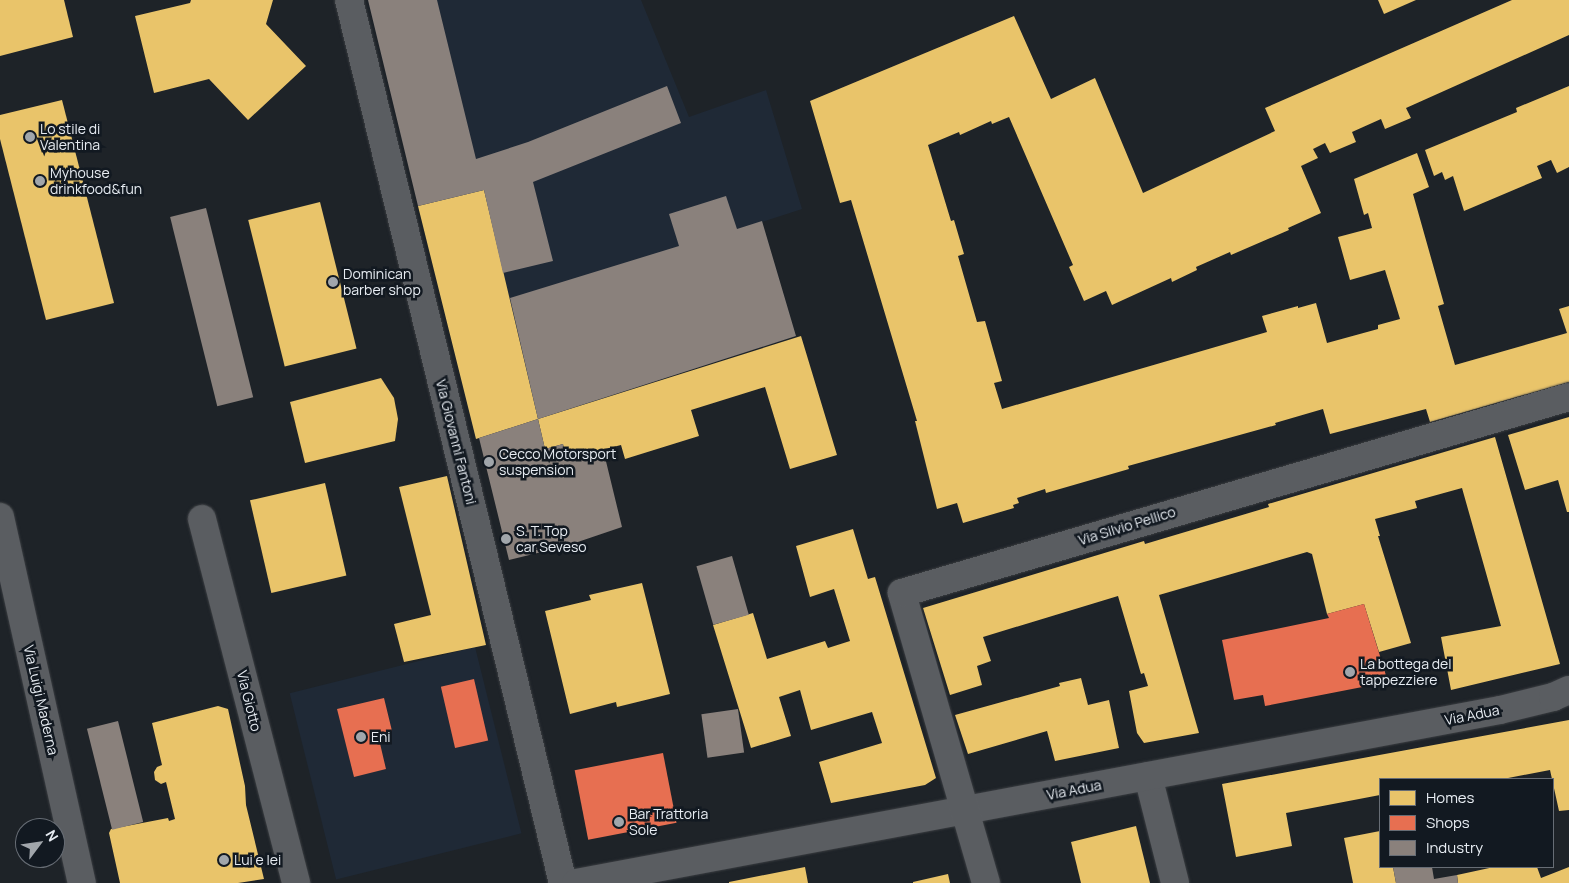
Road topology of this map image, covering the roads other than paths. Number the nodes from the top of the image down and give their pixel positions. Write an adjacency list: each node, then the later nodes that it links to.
1 (349, 0): 10 (street, Via Giovanni Fantoni)
2 (1569, 397): 7 (street, Via Silvio Pellico)
3 (0, 517): 8 (street, Via Luigi Maderna)
4 (202, 519): 9 (street, Via Giotto)
5 (1569, 690): 6 (street, Via Adua)
6 (1148, 776): 7 (street, Via Adua); 13 (street)
7 (963, 811): 11 (street, Via Adua); 12 (street, Via Silvio Pellico)
8 (82, 883)
9 (296, 883)
10 (563, 883)
11 (576, 883)
12 (986, 883)
13 (1175, 883)

